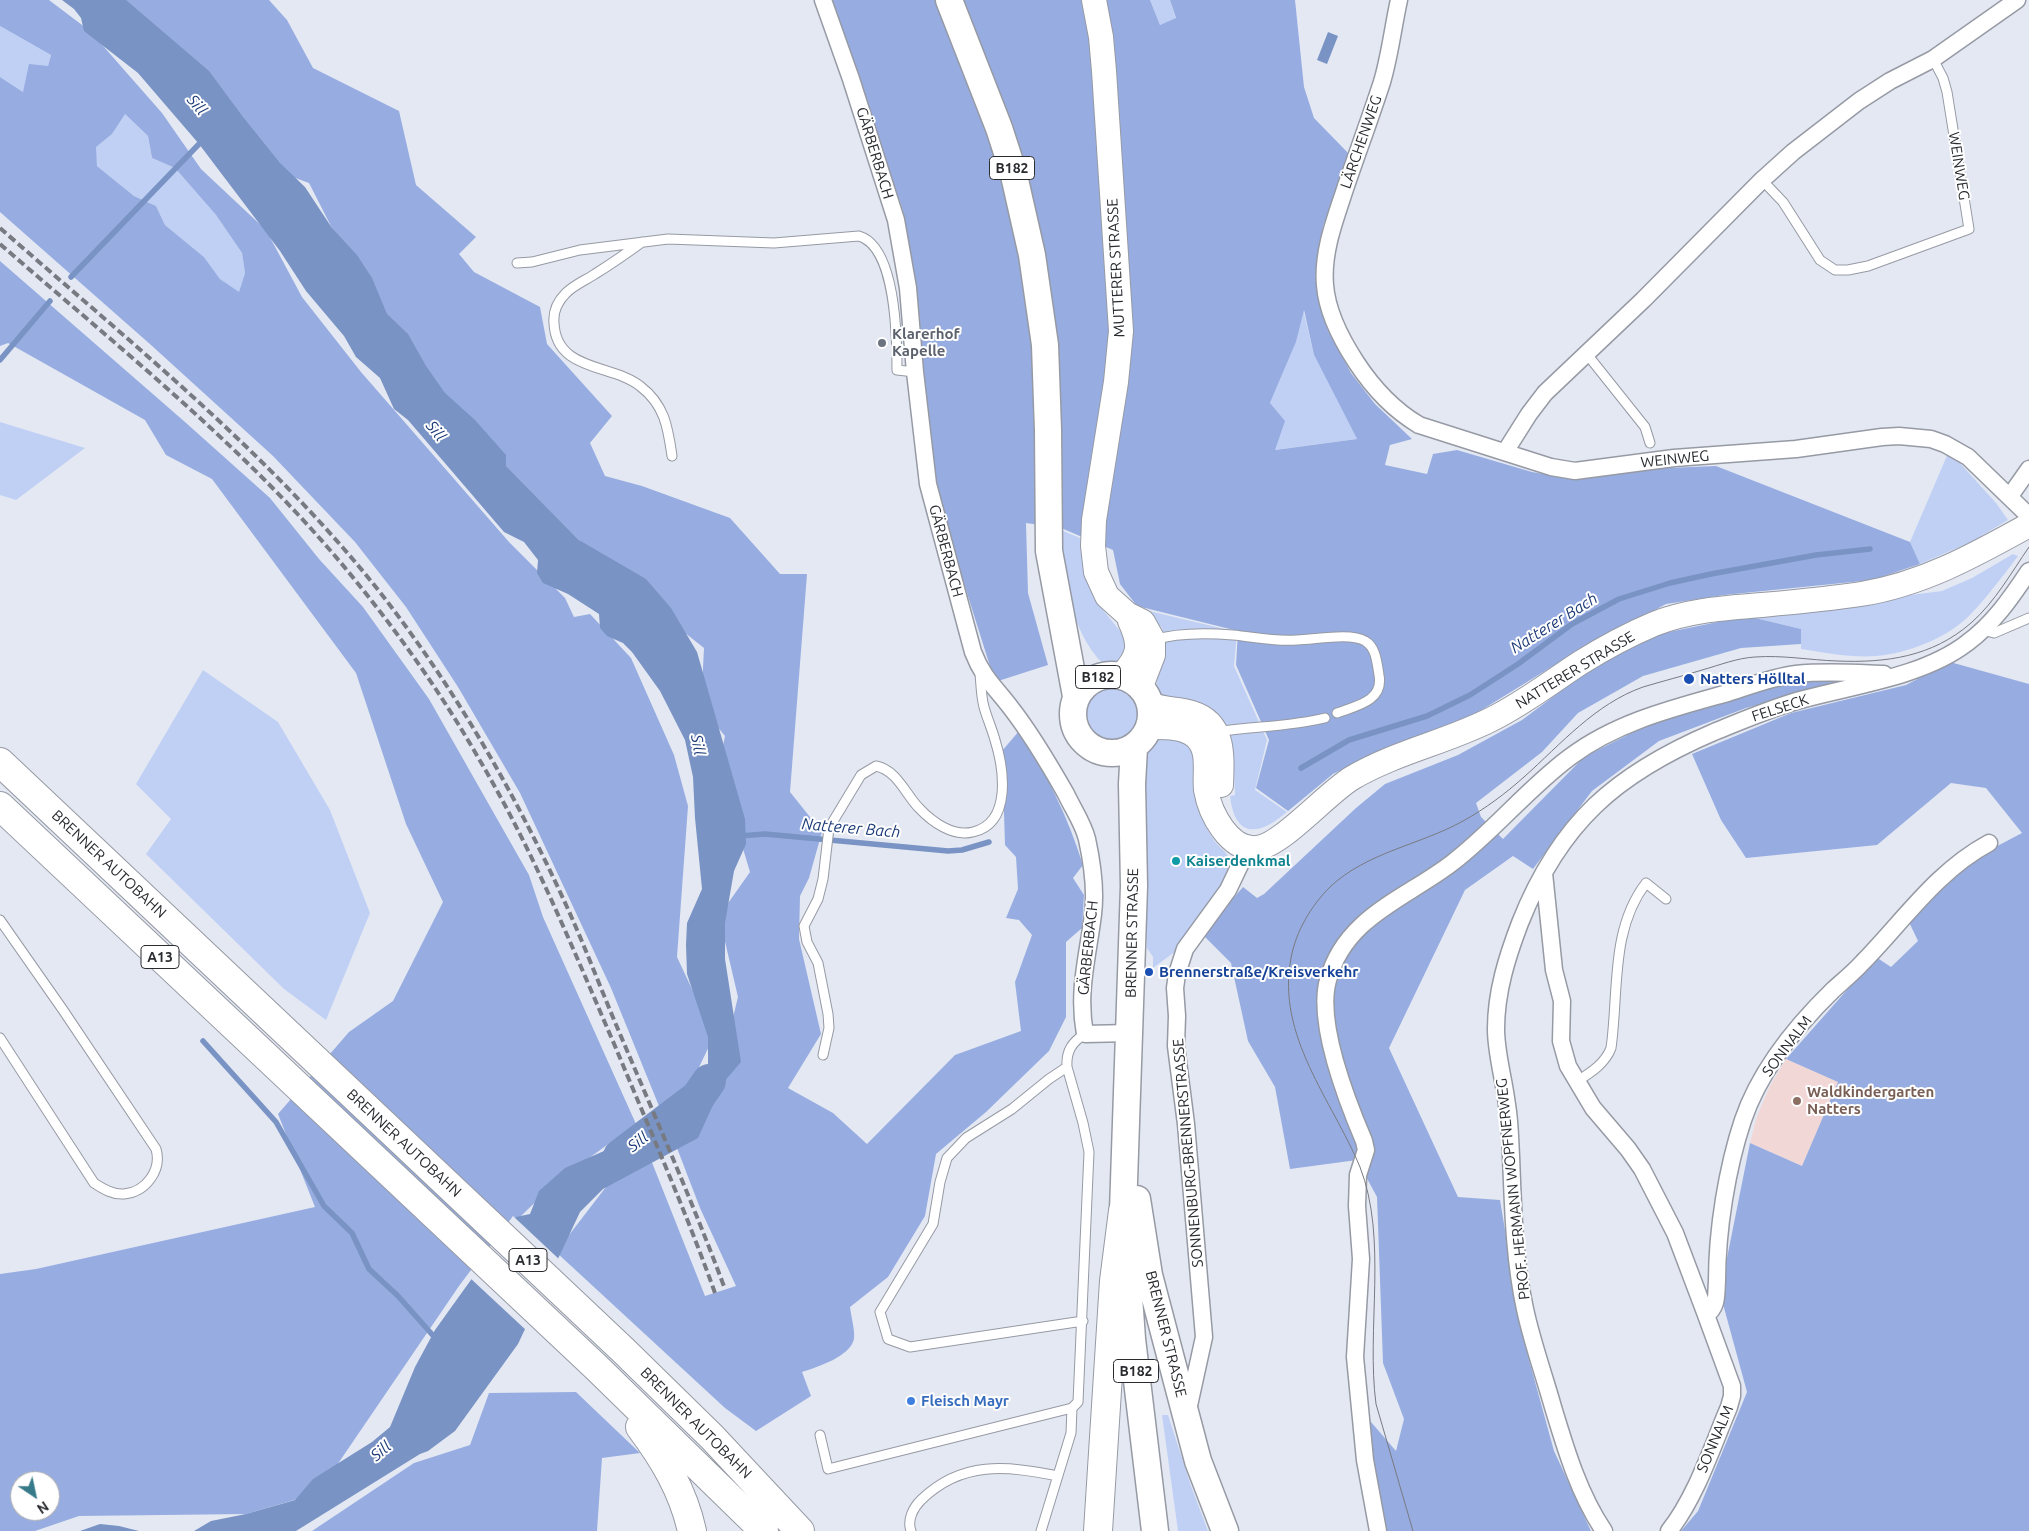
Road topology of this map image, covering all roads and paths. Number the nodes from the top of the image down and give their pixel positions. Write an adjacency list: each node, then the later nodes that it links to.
1 (823, 0): 12 (street, GÄRBERBACH)
2 (949, 0): 22 (main road, B182)
3 (1094, 0): 21 (street, MUTTERER STRASSE)
4 (1399, 0): 10 (street, LÄRCHENWEG)
5 (2017, 0): 6 (street)
6 (1933, 59): 7 (street); 7 (lane, WEINWEG)
7 (1762, 180): 11 (street)
8 (645, 240): 9 (lane); 12 (lane); 15 (lane)
9 (517, 263)
10 (1324, 284): 14 (street, WEINWEG)
11 (1586, 353): 13 (lane); 14 (street)
12 (915, 372): 26 (street, GÄRBERBACH)
13 (1650, 443)
14 (1505, 452): 17 (street, WEINWEG)
15 (672, 456)
16 (2029, 469): 17 (street)
17 (2010, 496): 18 (street, WEINWEG)
18 (2029, 516)
19 (2029, 525): 39 (street, NATTERER STRASSE)
20 (2029, 571): 24 (street, FELSECK)
21 (1127, 614): 25 (street, MUTTERER STRASSE); 29 (street, MUTTERER STRASSE)
22 (1063, 617): 28 (main road, B182); 29 (main road, B182)
23 (2029, 618): 24 (lane)
24 (1983, 630): 27 (street, FELSECK)
25 (1153, 640): 29 (street); 30 (lane)
26 (980, 670): 44 (street, GÄRBERBACH); 46 (lane)
27 (1896, 675): 40 (street, FELSECK); 66 (street)
28 (1076, 696): 29 (main road, B182); 33 (main road, B182)
29 (1132, 703): 32 (street); 33 (main road); 36 (street); 37 (main road, BRENNER STRASSE / B182)
30 (1337, 714)
31 (1325, 718): 32 (lane)
32 (1216, 732): 36 (street)
33 (1107, 753): 37 (main road, BRENNER STRASSE / B182)
34 (0, 762): 61 (highway, BRENNER AUTOBAHN / A13)
35 (0, 806): 56 (highway, A13)
36 (1216, 816): 39 (street)
37 (1132, 825): 43 (main road, BRENNER STRASSE / B182)
38 (1989, 843): 51 (street, SONNALM)
39 (1248, 848): 54 (street, SONNENBURG-BRENNERSTRASSE)
40 (1544, 871): 48 (street, SONNALM); 67 (street, PROF. HERMANN WOPFNERWEG)
41 (1666, 898): 48 (lane)
42 (0, 920): 45 (lane)
43 (1130, 1033): 44 (street); 49 (main road, BRENNER STRASSE / B182)
44 (1085, 1034): 47 (lane)
45 (0, 1038)
46 (823, 1055)
47 (1067, 1067): 52 (lane); 52 (lane)
48 (1576, 1082): 51 (street, SONNALM)
49 (1126, 1131): 50 (main road, BRENNER STRASSE / B182); 54 (main road, BRENNER STRASSE / B182)
50 (1123, 1211): 58 (highway); 64 (main road, BRENNER STRASSE / B182)
51 (1706, 1315): 68 (street, SONNALM)
52 (1083, 1321): 53 (lane)
53 (1072, 1408): 55 (lane); 57 (lane)
54 (1187, 1415): 65 (main road, BRENNER STRASSE / B182)
55 (820, 1435)
56 (682, 1468): 59 (highway); 60 (highway, BRENNER AUTOBAHN)
57 (1058, 1476): 62 (lane); 63 (lane)
58 (1097, 1530)
59 (692, 1531)
60 (764, 1531)
61 (800, 1531)
62 (911, 1531)
63 (1041, 1531)
64 (1155, 1531)
65 (1225, 1531)
66 (1378, 1531)
67 (1604, 1531)
68 (1669, 1531)

